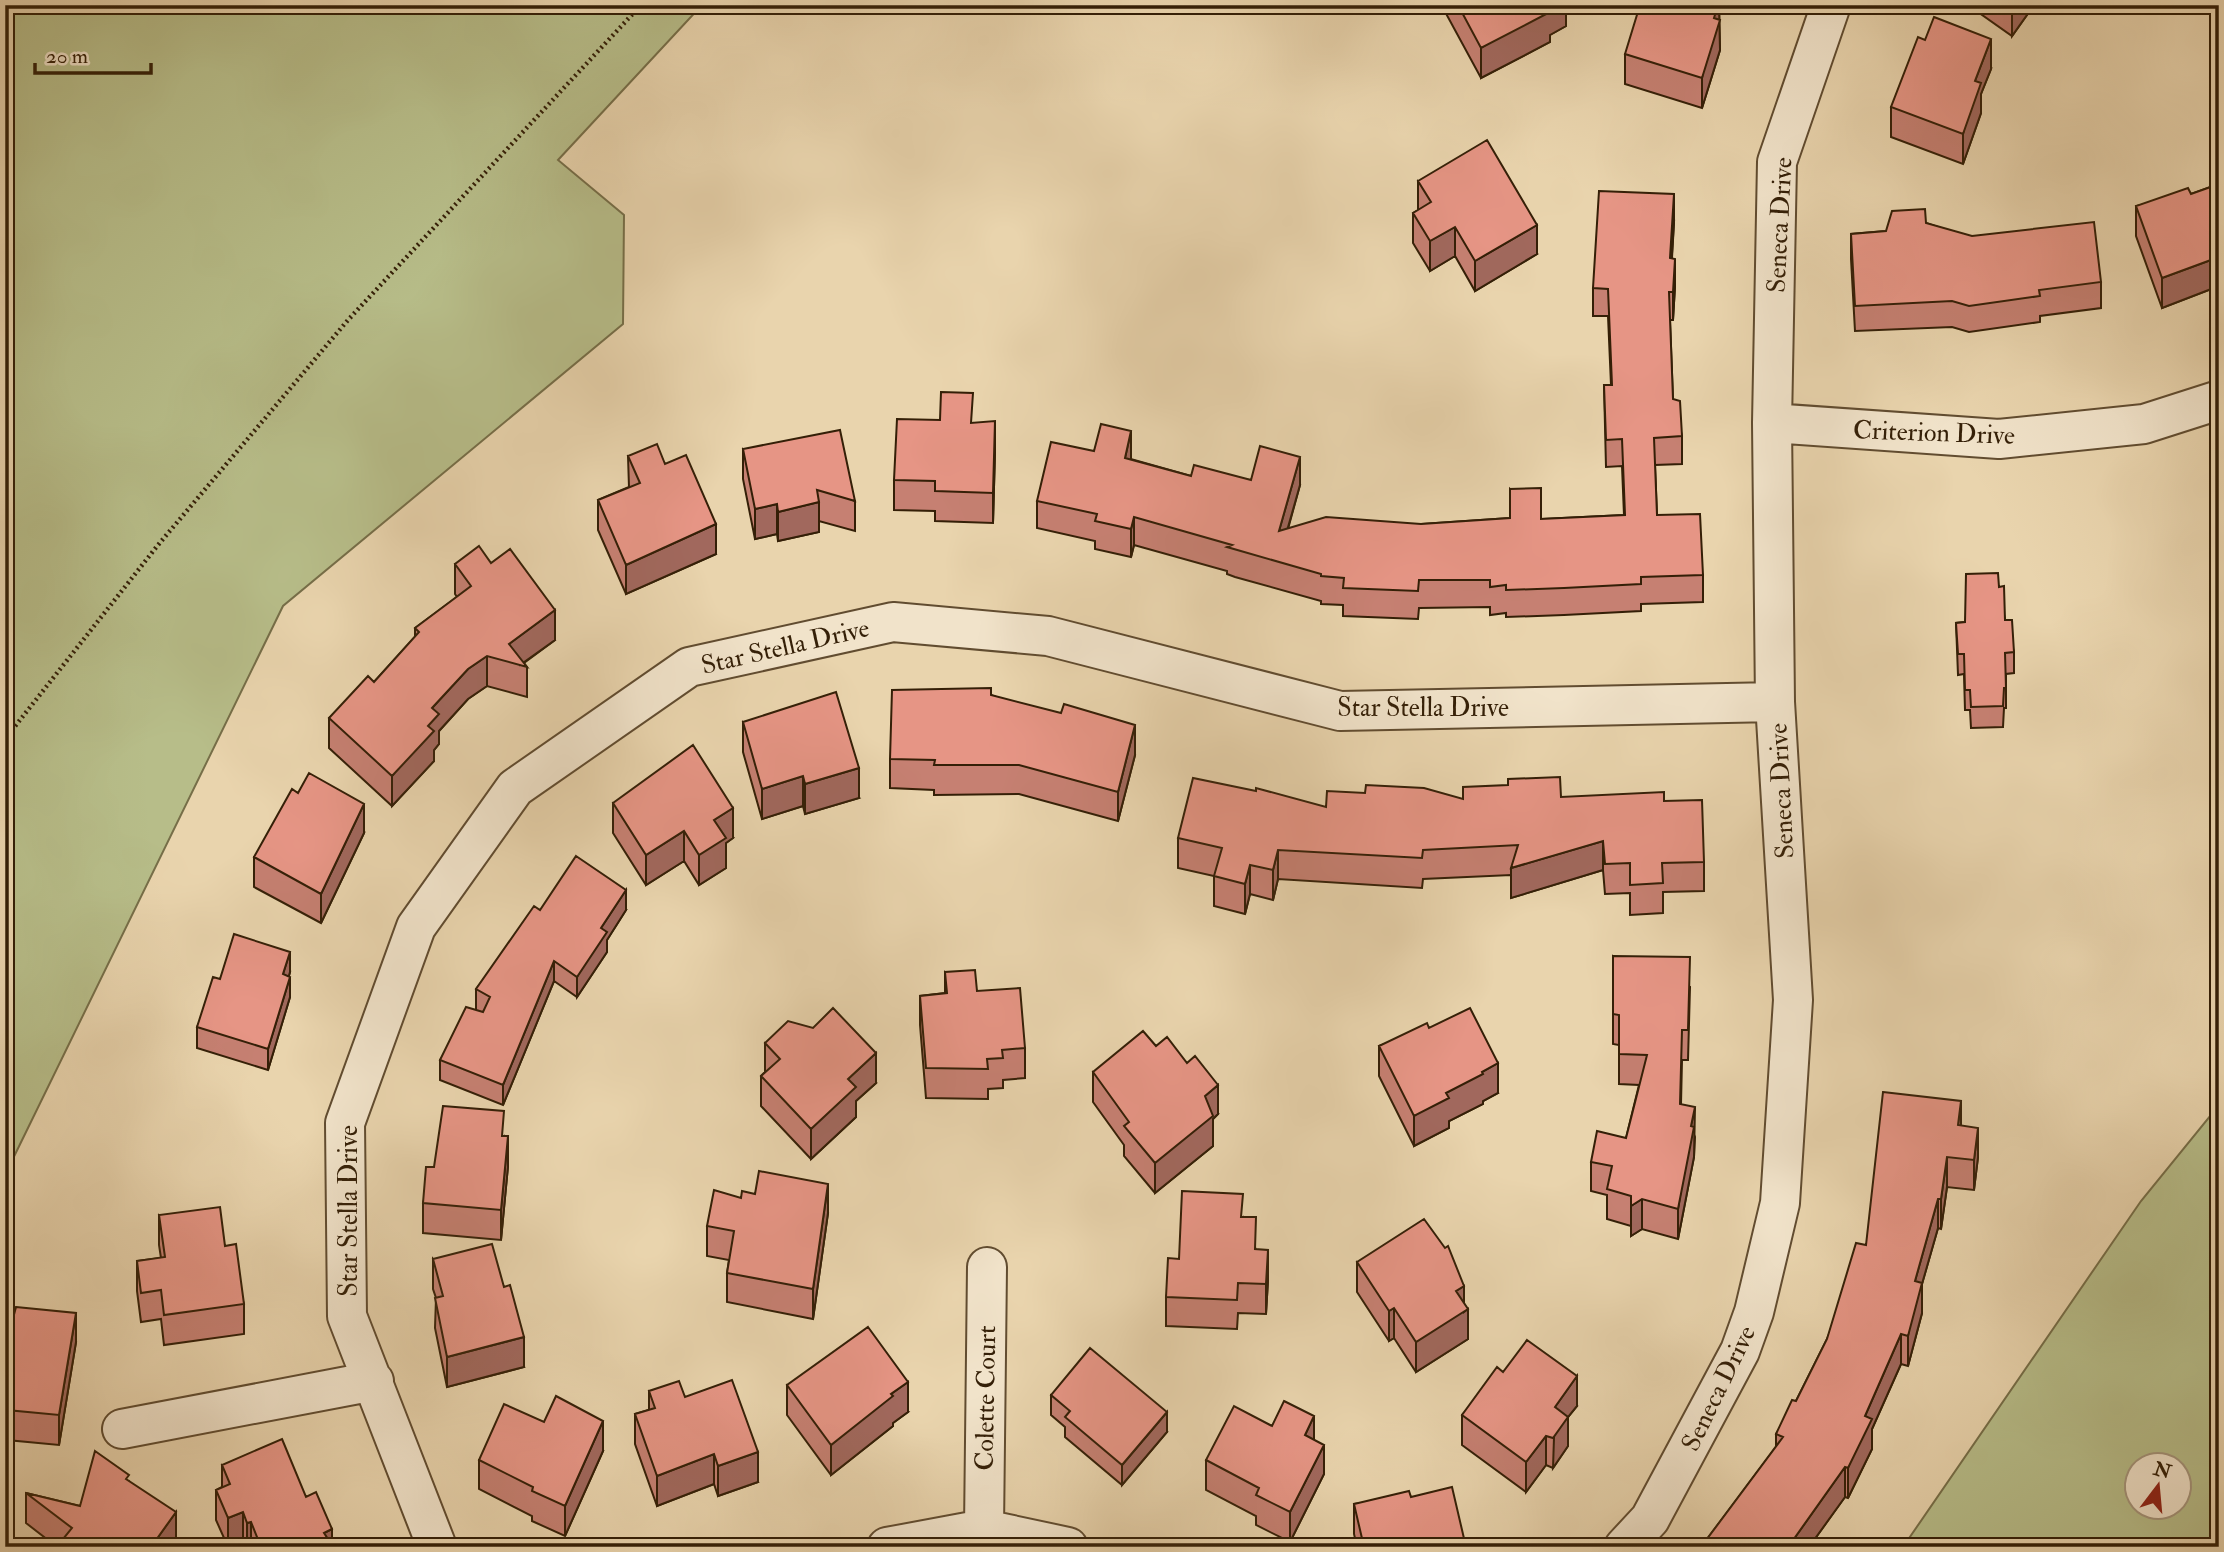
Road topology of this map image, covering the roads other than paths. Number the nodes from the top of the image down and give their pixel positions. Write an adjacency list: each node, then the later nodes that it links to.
1 (1830, 5): 3 (street, Seneca Drive)
2 (2219, 400): 3 (street, Criterion Drive)
3 (1772, 423): 4 (street, Seneca Drive)
4 (1775, 702): 6 (street, Star Stella Drive); 12 (street, Seneca Drive)
5 (987, 1267): 8 (street, Colette Court)
6 (374, 1381): 7 (street); 9 (street, Star Stella Drive)
7 (122, 1429)
8 (984, 1530): 10 (street); 11 (street)
9 (437, 1547)
10 (887, 1547)
11 (1069, 1547)
12 (1624, 1547)

